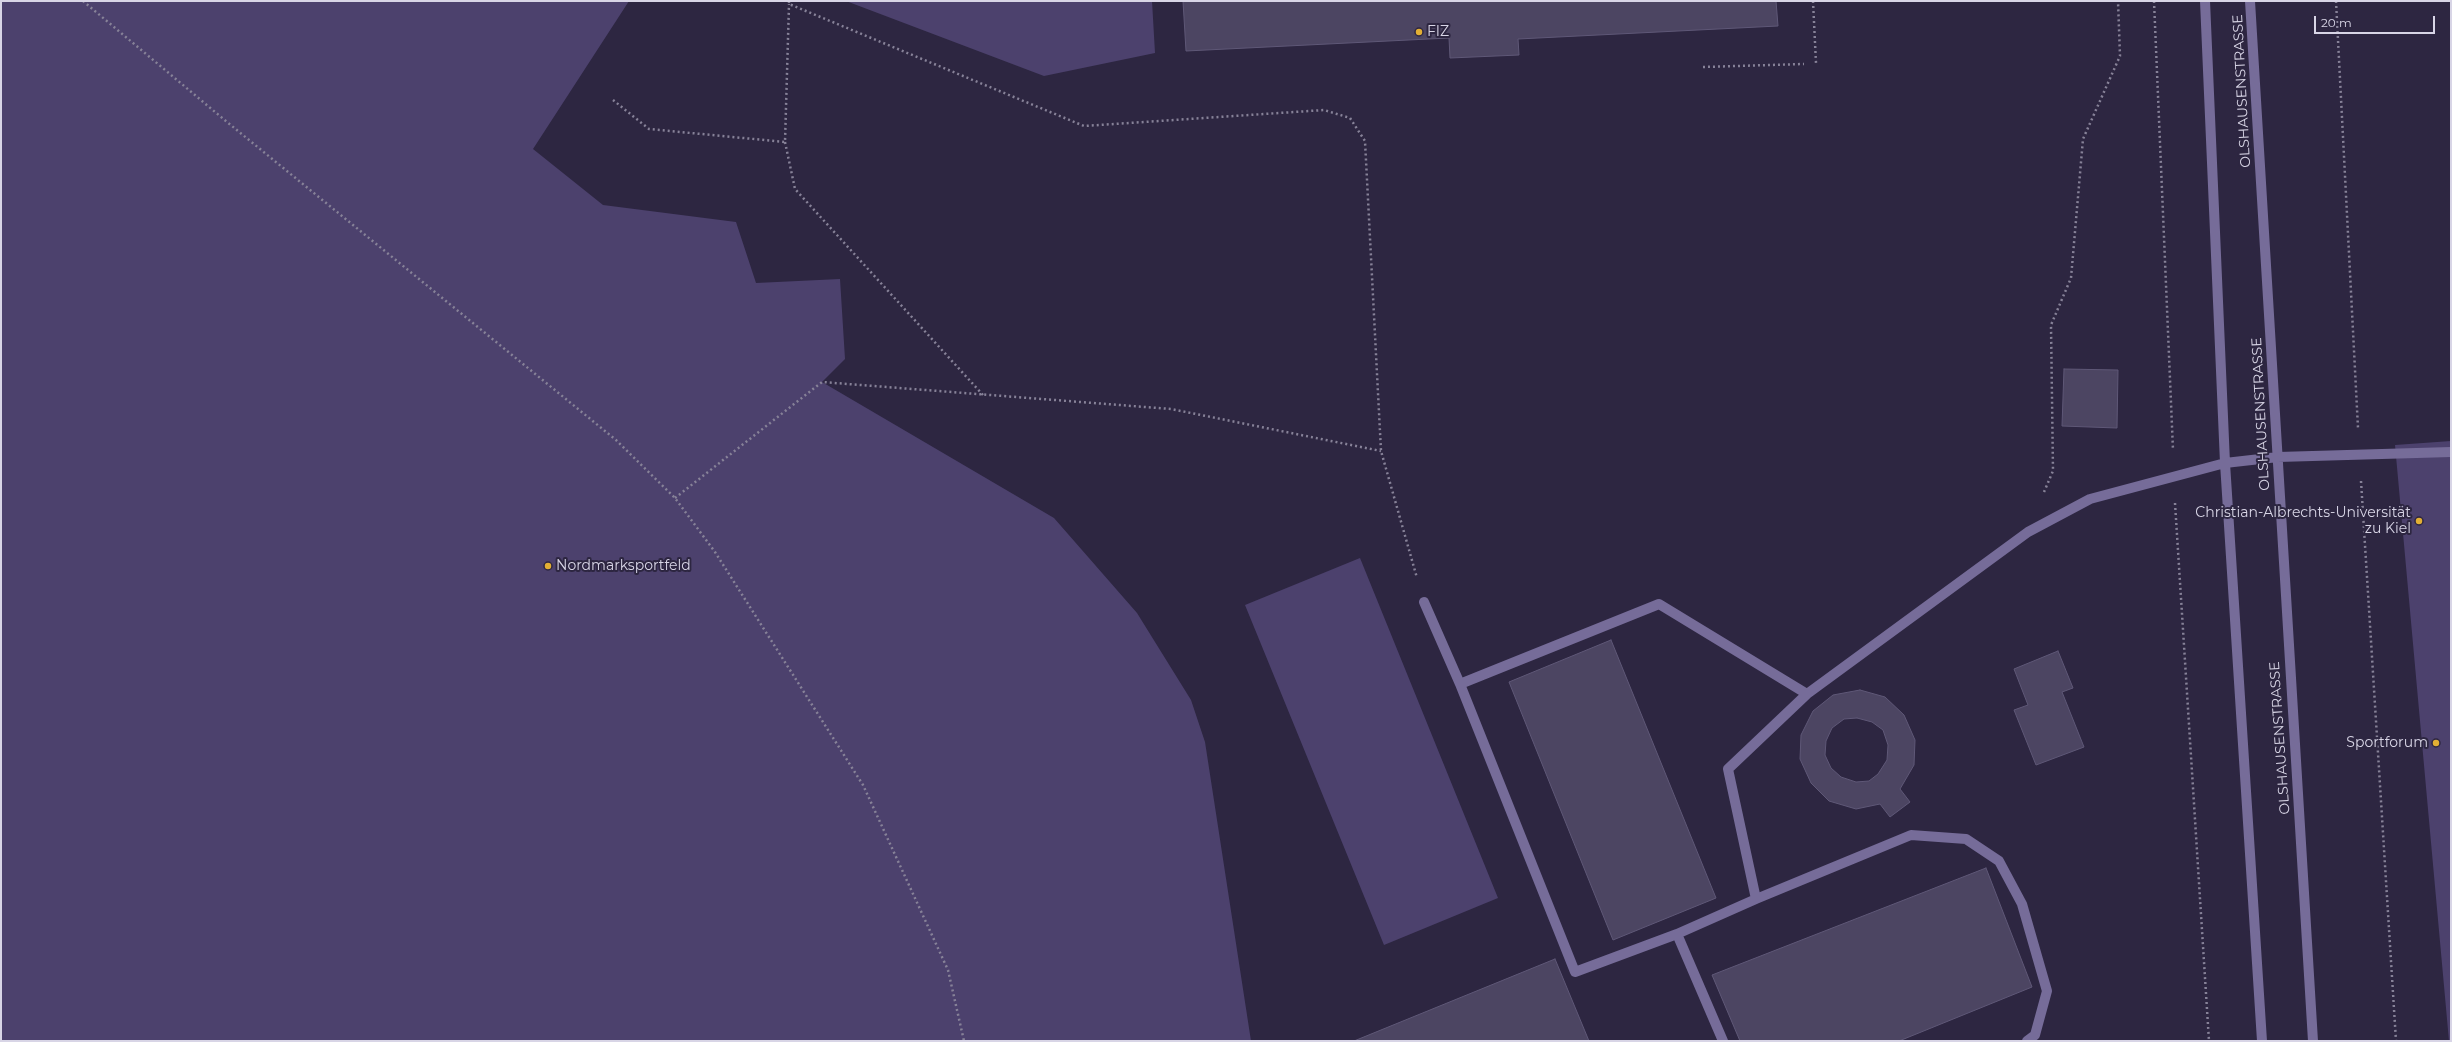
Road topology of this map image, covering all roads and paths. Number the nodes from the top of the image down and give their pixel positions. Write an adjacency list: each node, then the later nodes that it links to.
1 (83, 1): 21 (path)
2 (1813, 1): 9 (path)
3 (2118, 1): 22 (path)
4 (2154, 1): 20 (path)
5 (2205, 1): 19 (street)
6 (2250, 1): 18 (street, OLSHAUSENSTRASSE)
7 (2336, 1): 17 (path)
8 (789, 2): 13 (path); 15 (path)
9 (1816, 63)
10 (1804, 64): 11 (path)
11 (1703, 67)
12 (613, 100): 13 (path)
13 (785, 142): 14 (path)
14 (983, 395): 15 (path); 21 (path)
15 (1381, 451): 23 (path)
16 (2451, 452): 17 (street)
17 (2360, 455): 18 (street); 34 (path)
18 (2278, 457): 19 (street); 33 (street, OLSHAUSENSTRASSE)
19 (2225, 463): 20 (street); 32 (street)
20 (2174, 475): 22 (street); 31 (path)
21 (675, 498): 28 (path)
22 (2028, 532): 25 (street)
23 (1424, 602): 24 (street)
24 (1460, 684): 25 (street); 27 (street)
25 (1807, 694): 26 (street)
26 (1756, 899): 27 (street); 30 (street)
27 (1677, 934): 29 (street)
28 (964, 1041)
29 (1723, 1041)
30 (2027, 1041)
31 (2209, 1041)
32 (2262, 1041)
33 (2313, 1041)
34 (2396, 1041)

